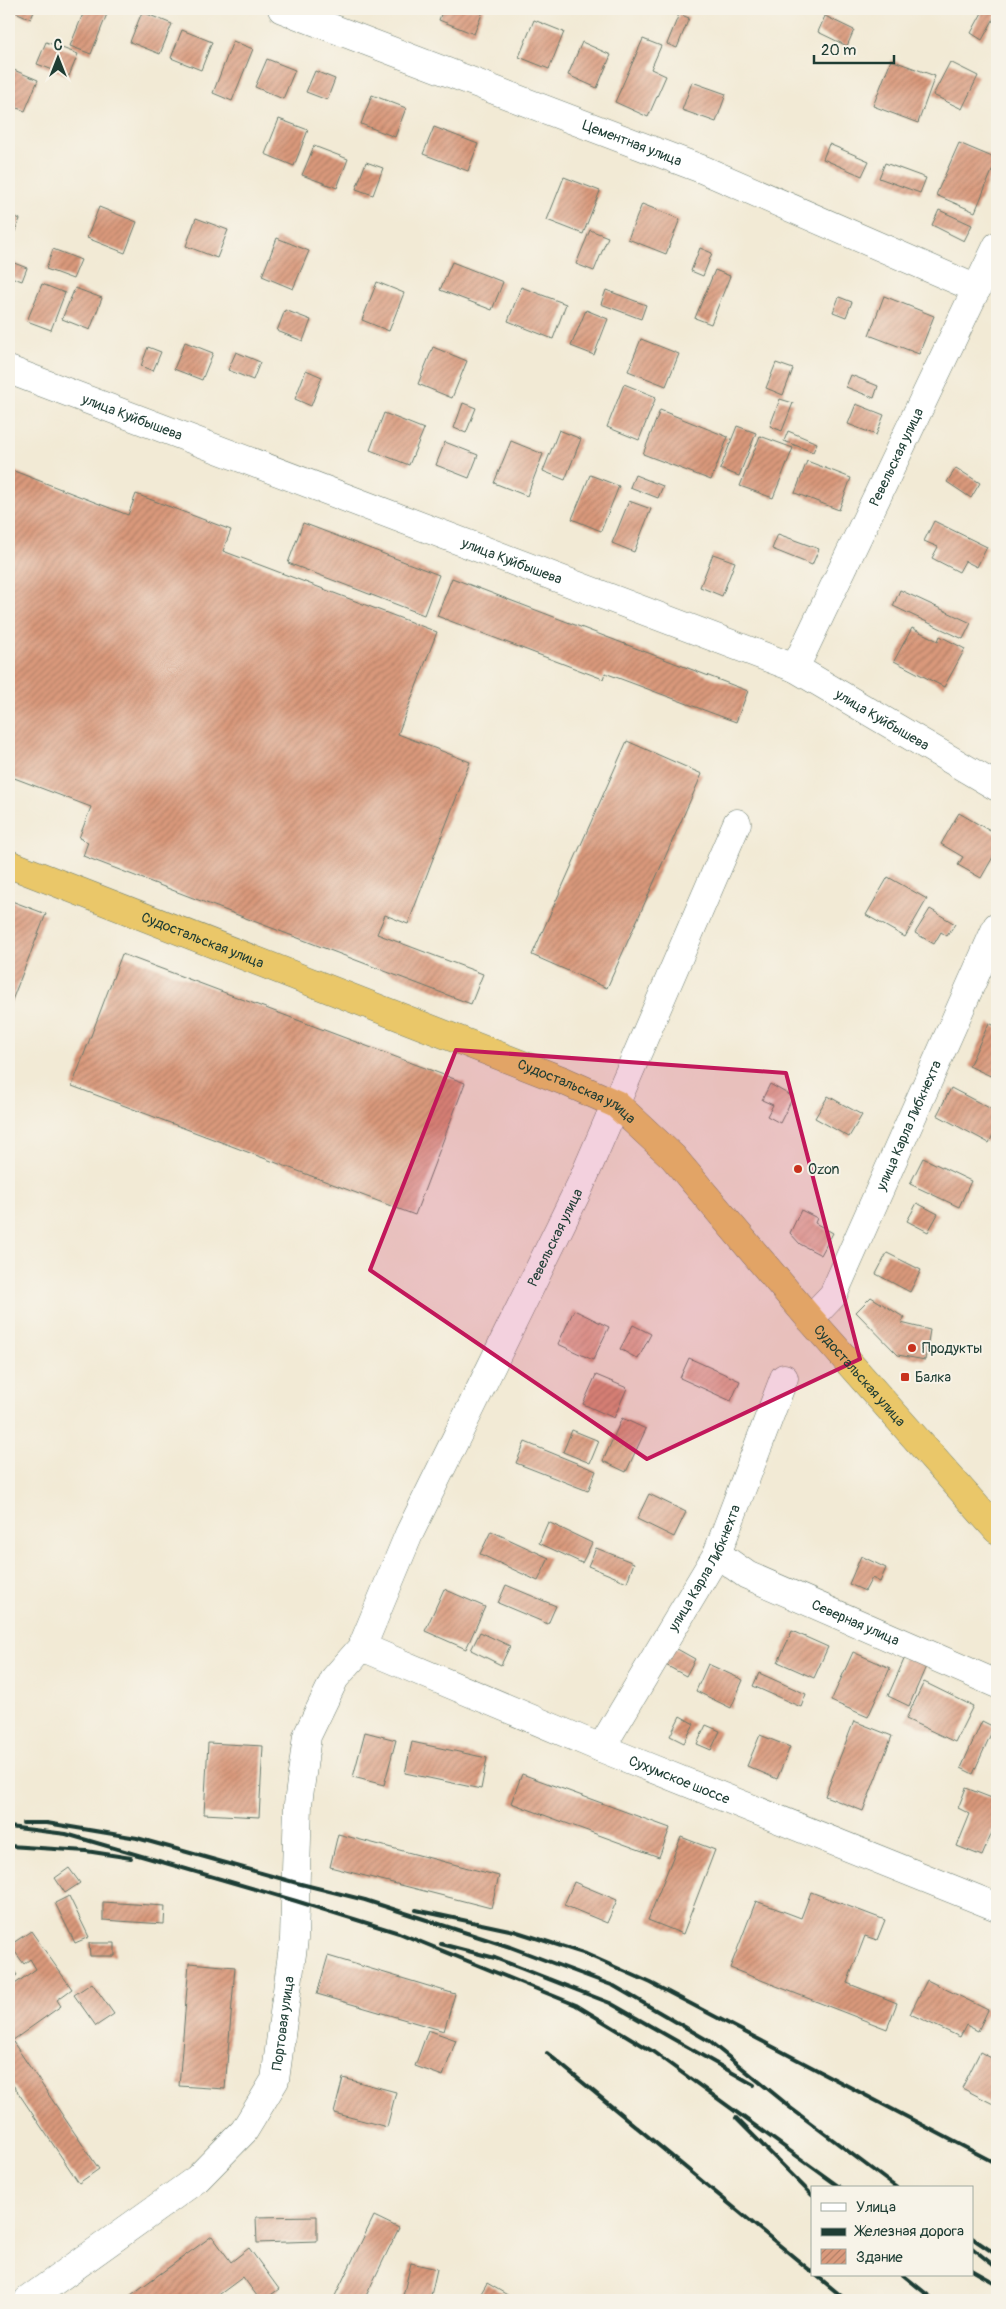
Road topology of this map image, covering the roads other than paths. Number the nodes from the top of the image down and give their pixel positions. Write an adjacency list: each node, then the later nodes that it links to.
1 (282, 9): 3 (street, Цементная улица)
2 (997, 246): 3 (street, Ревельская улица)
3 (977, 289): 5 (street, Ревельская улица)
4 (9, 370): 5 (street, улица Куйбышева)
5 (795, 668): 6 (street, улица Куйбышева)
6 (997, 787)
7 (737, 823): 10 (street, Ревельская улица)
8 (9, 864): 10 (highway, Судостальская улица)
9 (997, 926): 11 (street, улица Карла Либкнехта)
10 (616, 1104): 11 (highway, Судостальская улица); 15 (street, Ревельская улица)
11 (810, 1319): 13 (highway, Судостальская улица)
12 (784, 1378): 14 (street, улица Карла Либкнехта)
13 (997, 1530)
14 (717, 1554): 16 (street, Северная улица); 17 (street, улица Карла Либкнехта)
15 (362, 1647): 17 (street, Сухумское шоссе); 19 (street, Портовая улица)
16 (997, 1684)
17 (601, 1748): 18 (street, Сухумское шоссе)
18 (997, 1907)
19 (28, 2300)

